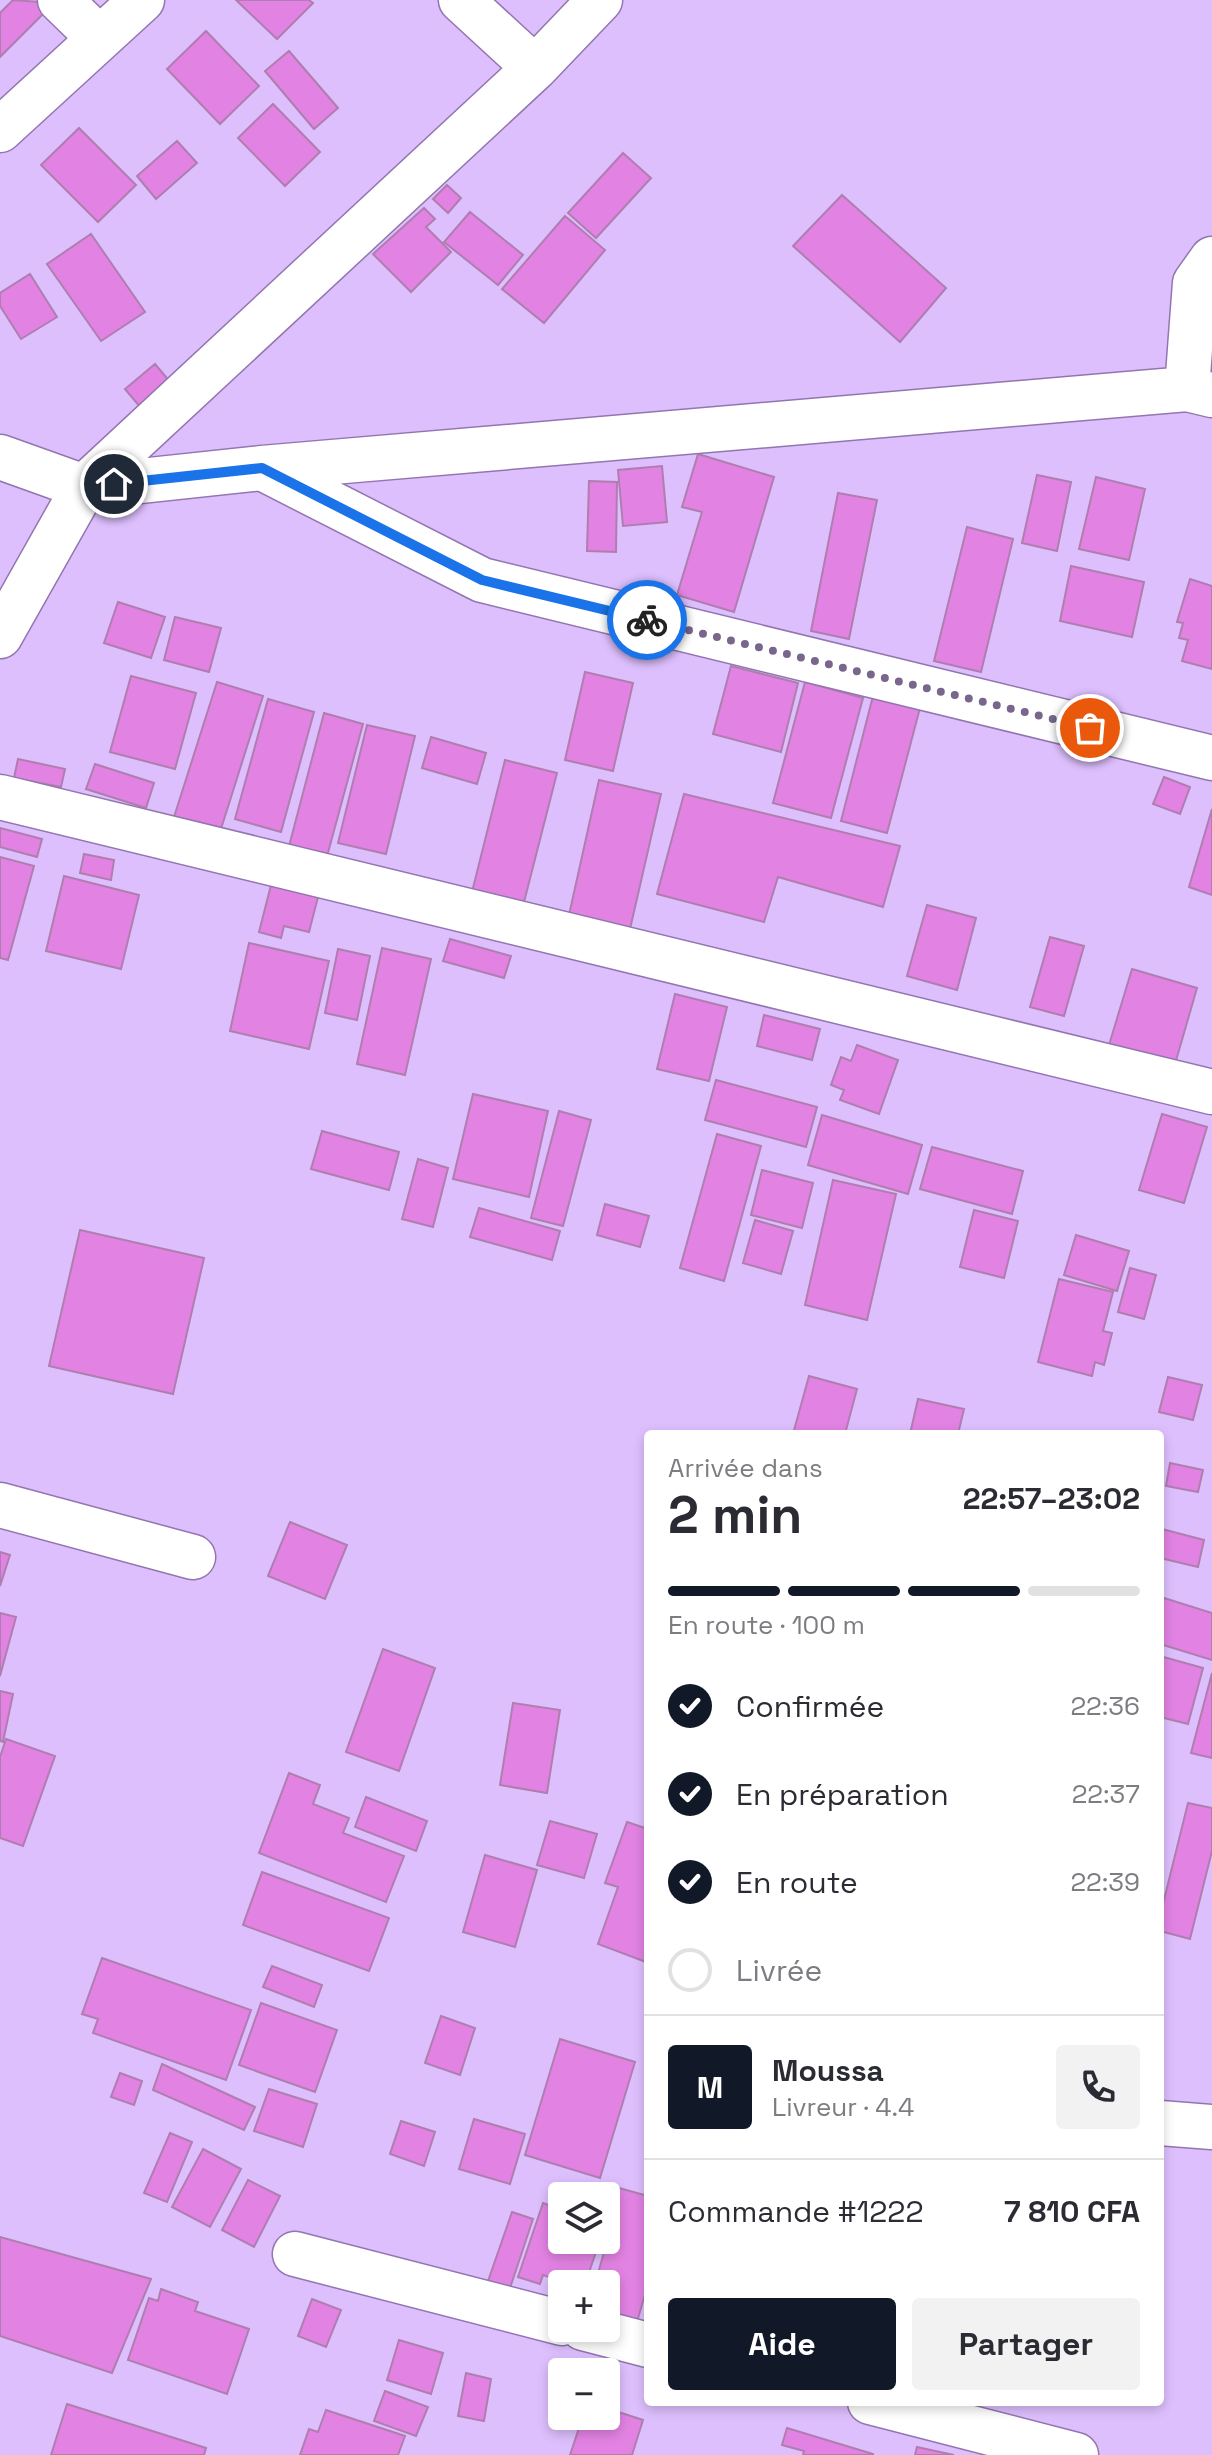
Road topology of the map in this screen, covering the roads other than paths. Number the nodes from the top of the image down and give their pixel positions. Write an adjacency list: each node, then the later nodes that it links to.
1 (60, 0): 5 (street)
2 (142, 0): 5 (street)
3 (461, 0): 6 (street)
4 (600, 0): 6 (street)
5 (99, 38): 7 (street)
6 (535, 68): 12 (street)
7 (0, 130)
8 (1212, 259): 9 (street)
9 (1200, 392): 11 (street)
10 (0, 457): 12 (street)
11 (262, 468): 12 (street); 14 (street)
12 (84, 487): 13 (street)
13 (0, 636)
14 (1212, 758)
15 (0, 797): 16 (street)
16 (1212, 1092)
17 (0, 1505): 18 (street)
18 (193, 1557)
19 (1164, 2123): 20 (street)
20 (1212, 2127)
21 (295, 2254): 22 (street)
22 (548, 2319)
23 (620, 2338): 24 (street)
24 (644, 2344)
25 (886, 2406): 26 (street)
26 (1076, 2455)

